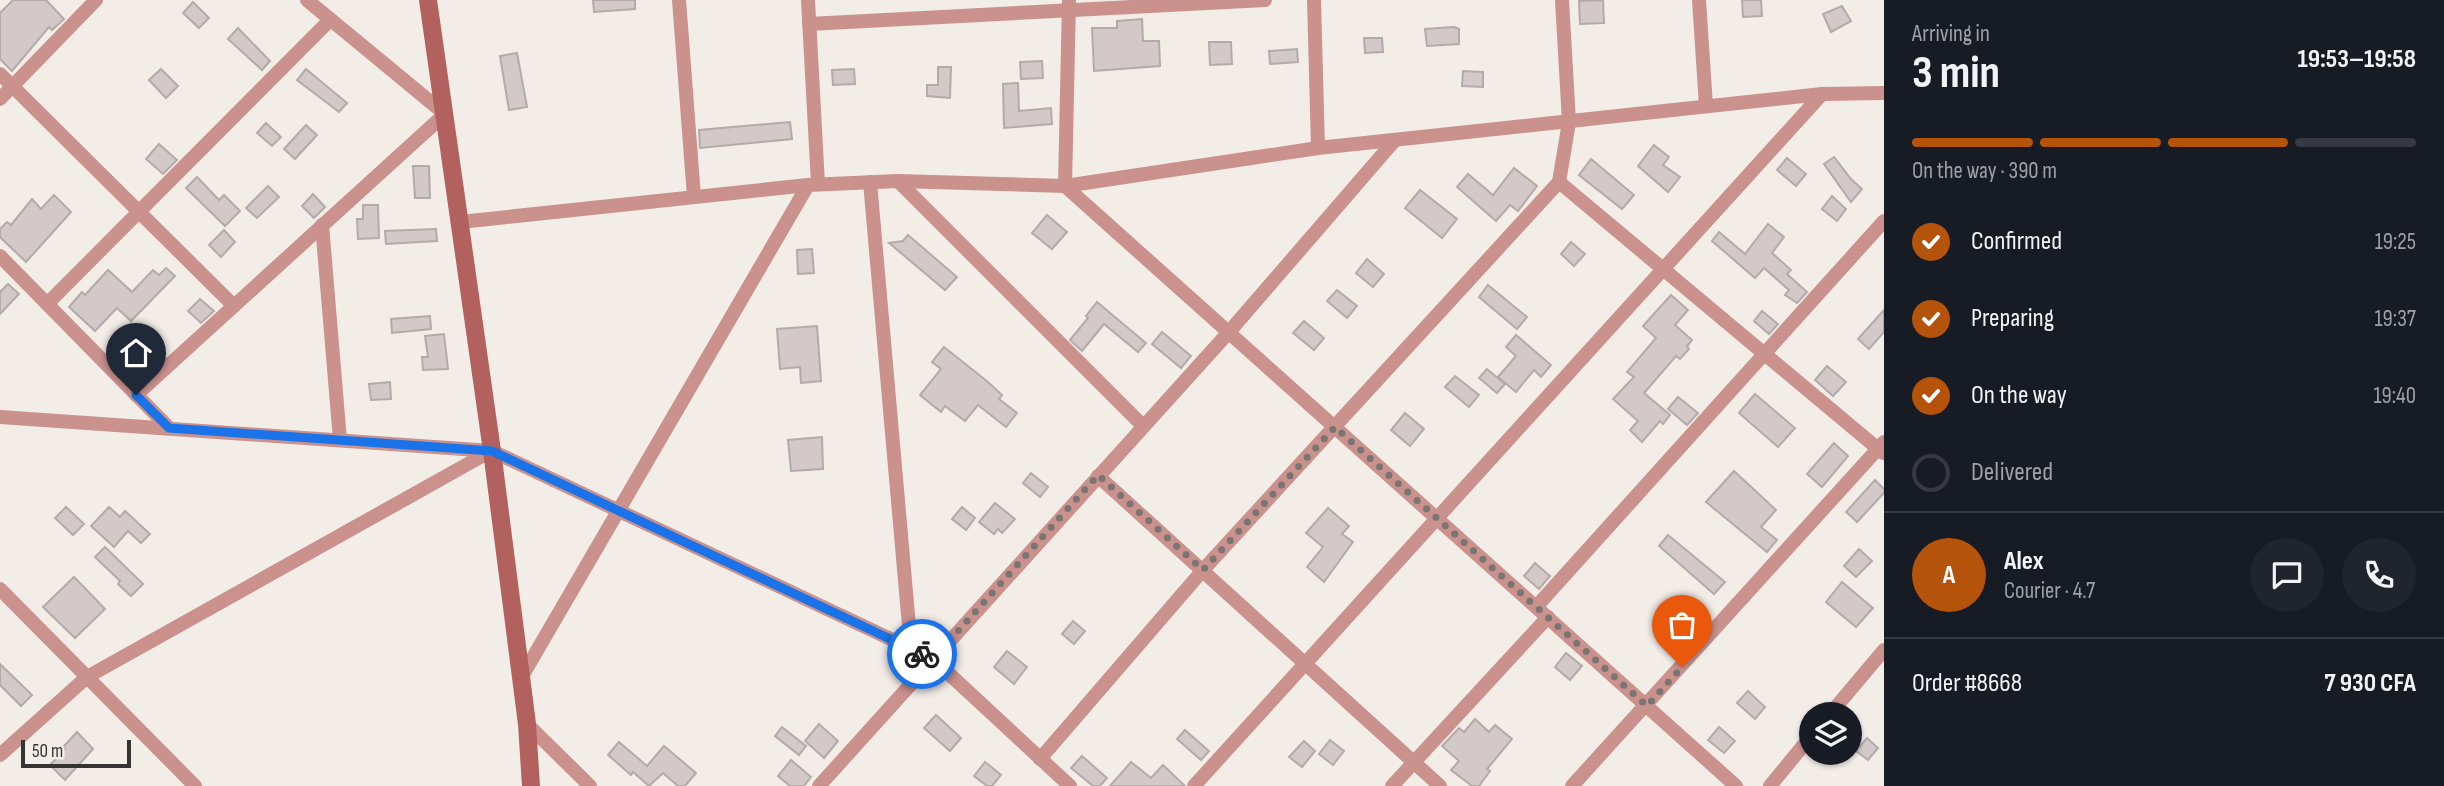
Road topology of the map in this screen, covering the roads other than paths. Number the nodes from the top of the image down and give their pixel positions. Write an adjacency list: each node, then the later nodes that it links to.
1 (96, 0): 14 (street)
2 (307, 0): 11 (street)
3 (428, 0): 19 (street)
4 (679, 0): 28 (street)
5 (808, 0): 12 (street)
6 (1265, 0): 10 (street)
7 (1314, 0): 22 (street)
8 (1562, 0): 20 (street)
9 (1699, 0): 18 (street)
10 (1069, 5): 12 (street); 27 (street)
11 (330, 20): 19 (street); 29 (street)
12 (809, 24): 26 (street)
13 (0, 74): 14 (street)
14 (13, 86): 17 (street); 29 (street)
15 (1884, 93): 16 (street)
16 (1822, 94): 18 (street); 34 (street)
17 (0, 99)
18 (1706, 106): 20 (street)
19 (445, 114): 31 (street); 32 (street)
20 (1569, 122): 21 (street); 25 (street)
21 (1395, 140): 22 (street); 37 (street)
22 (1318, 148): 27 (street)
23 (898, 181): 24 (street); 27 (street); 41 (street)
24 (870, 182): 26 (street); 53 (street)
25 (1559, 182): 34 (street); 42 (street)
26 (813, 184): 28 (street); 48 (street)
27 (1065, 186): 37 (street)
28 (695, 197): 31 (street)
29 (139, 212): 35 (street); 36 (street)
30 (1884, 221): 38 (street)
31 (460, 222): 46 (street)
32 (322, 225): 36 (street); 44 (street)
33 (0, 256): 35 (street)
34 (1663, 269): 38 (street); 49 (street)
35 (47, 304): 39 (street)
36 (234, 306): 39 (street)
37 (1228, 332): 41 (street); 42 (street)
38 (1765, 354): 45 (street); 52 (street)
39 (136, 395): 43 (street)
40 (0, 417): 43 (street)
41 (1143, 426): 47 (street)
42 (1335, 427): 49 (street); 50 (street)
43 (169, 428): 44 (street)
44 (340, 440): 46 (street)
45 (1882, 448): 60 (street)
46 (492, 451): 48 (street); 57 (street); 58 (street)
47 (1098, 475): 50 (street); 55 (street)
48 (618, 512): 53 (street); 58 (street)
49 (1437, 519): 52 (street); 56 (street)
50 (1203, 570): 56 (street); 64 (street)
51 (0, 589): 57 (street)
52 (1542, 612): 60 (street); 65 (street)
53 (911, 649): 55 (street)
54 (1884, 650): 59 (street)
55 (933, 659): 64 (street); 69 (street)
56 (1305, 663): 65 (street); 71 (street)
57 (87, 677): 63 (street); 66 (street)
58 (521, 678): 61 (street)
59 (1840, 702)
60 (1647, 706): 74 (street); 75 (street)
61 (527, 723): 67 (street); 68 (street)
62 (1799, 751): 76 (street)
63 (0, 755)
64 (1040, 759): 70 (street)
65 (1414, 762): 72 (street); 73 (street)
66 (195, 786)
67 (531, 786)
68 (590, 786)
69 (820, 786)
70 (1070, 786)
71 (1194, 786)
72 (1392, 786)
73 (1440, 786)
74 (1572, 786)
75 (1736, 786)
76 (1770, 786)

